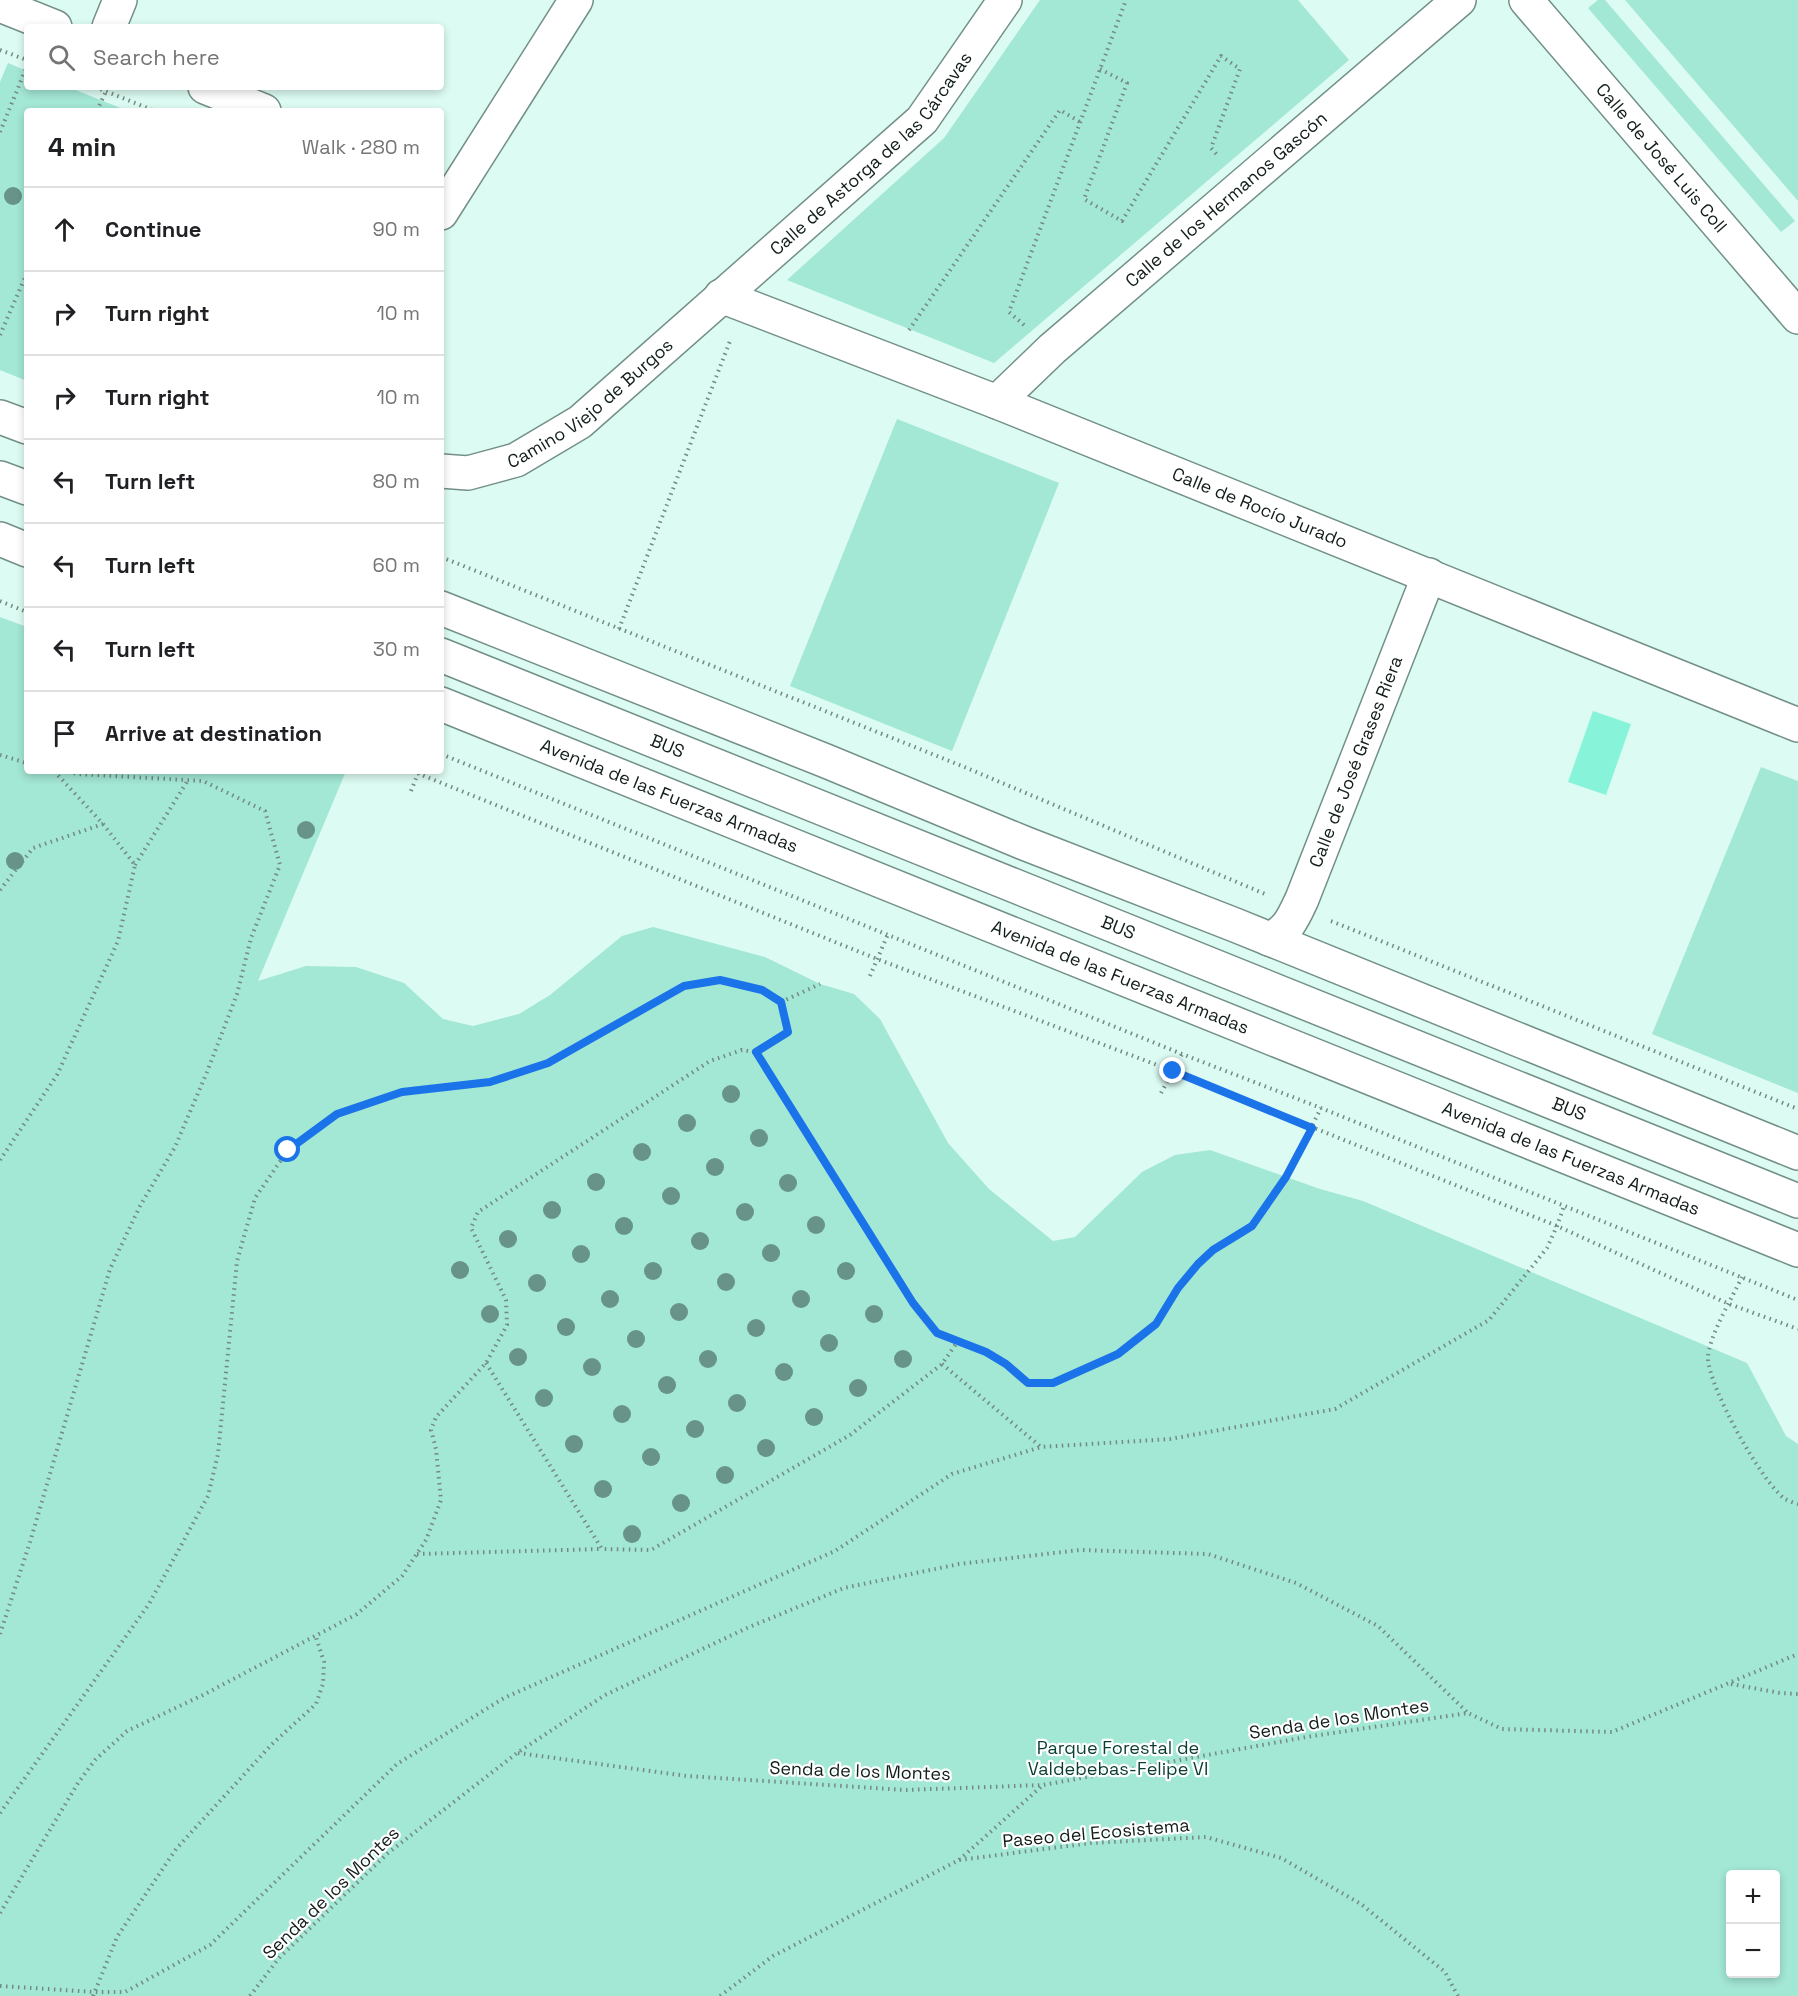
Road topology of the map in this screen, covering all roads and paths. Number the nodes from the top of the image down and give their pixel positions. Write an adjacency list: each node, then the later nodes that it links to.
1 (120, 0): 9 (street)
2 (576, 0): 22 (street)
3 (1005, 0): 24 (street, Calle de Astorga de las Cárcavas)
4 (1126, 0): 12 (path)
5 (1459, 0): 30 (street, Calle de los Hermanos Gascón)
6 (1526, 0): 26 (street, Calle de José Luis Coll)
7 (0, 5): 8 (street)
8 (48, 24)
9 (111, 24)
10 (0, 50): 11 (path)
11 (24, 59)
12 (1100, 69): 19 (path); 21 (path)
13 (24, 73): 20 (path)
14 (212, 90): 18 (street)
15 (106, 91): 16 (path); 17 (path)
16 (98, 108)
17 (148, 108)
18 (257, 108)
19 (1080, 122): 25 (path); 29 (path)
20 (0, 132)
21 (1211, 148)
22 (446, 194)
23 (24, 280): 27 (path)
24 (721, 296): 29 (street, Calle de Rocío Jurado); 33 (street, Camino Viejo de Burgos)
25 (1009, 312)
26 (1798, 317)
27 (0, 335)
28 (730, 341): 43 (path)
29 (892, 362): 30 (street, Calle de Rocío Jurado)
30 (997, 402): 39 (street, Calle de Rocío Jurado)
31 (0, 417): 32 (street)
32 (24, 426)
33 (444, 471)
34 (0, 478): 35 (street)
35 (24, 487)
36 (0, 539): 37 (street)
37 (24, 549)
38 (444, 558): 43 (path)
39 (1429, 575): 46 (street, Calle de Rocío Jurado); 62 (street, Calle de José Grases Riera)
40 (0, 600): 42 (path)
41 (444, 609): 62 (street)
42 (24, 611)
43 (619, 629): 59 (path)
44 (444, 656): 76 (street, BUS)
45 (444, 705): 79 (street, Avenida de las Fuerzas Armadas)
46 (1798, 726)
47 (0, 755): 49 (path)
48 (444, 755): 61 (path)
49 (24, 762)
50 (57, 774): 56 (path)
51 (78, 774): 54 (path)
52 (417, 774): 55 (path)
53 (423, 774): 63 (path)
54 (188, 780): 57 (path); 91 (path)
55 (411, 791)
56 (103, 824): 57 (path); 58 (path)
57 (135, 865): 75 (path)
58 (0, 890)
59 (1272, 897)
60 (1321, 916): 72 (path)
61 (888, 934): 63 (path); 68 (path)
62 (1269, 939): 74 (street)
63 (877, 959): 64 (path); 69 (path)
64 (870, 976)
65 (820, 984): 66 (path)
66 (781, 1002): 67 (path); 99 (path)
67 (756, 1052): 84 (path); 85 (path)
68 (1182, 1054): 69 (path); 71 (path)
69 (1173, 1071): 70 (path); 73 (path)
70 (1161, 1093)
71 (1321, 1108): 73 (path); 77 (path)
72 (1798, 1109)
73 (1312, 1128): 78 (path); 84 (path)
74 (1798, 1153)
75 (0, 1160)
76 (1798, 1201)
77 (1564, 1206): 78 (path); 80 (path)
78 (1557, 1226): 82 (path); 87 (path)
79 (1798, 1250)
80 (1742, 1277): 81 (path); 82 (path)
81 (1798, 1300)
82 (1729, 1304): 83 (path); 88 (path)
83 (1798, 1329)
84 (958, 1341): 86 (path)
85 (486, 1364): 89 (path); 90 (path)
86 (942, 1364): 87 (path); 89 (path)
87 (1041, 1447): 103 (path)
88 (1798, 1504)
89 (602, 1549): 90 (path)
90 (417, 1554): 92 (path)
91 (0, 1634)
92 (316, 1637): 101 (path); 103 (path)
93 (1798, 1654): 94 (path)
94 (1729, 1684): 95 (path); 96 (path)
95 (1798, 1694)
96 (1468, 1713): 97 (path); 98 (path, Senda de los Montes)
97 (517, 1753): 98 (path, Senda de los Montes); 104 (path, Senda de los Montes)
98 (1042, 1785): 100 (path)
99 (0, 1813)
100 (959, 1860): 105 (path, Paseo del Ecosistema); 106 (path, Paseo del Ecosistema)
101 (0, 1913)
102 (0, 1986): 103 (path)
103 (94, 1994)
104 (250, 1996)
105 (720, 1996)
106 (1458, 1996)

